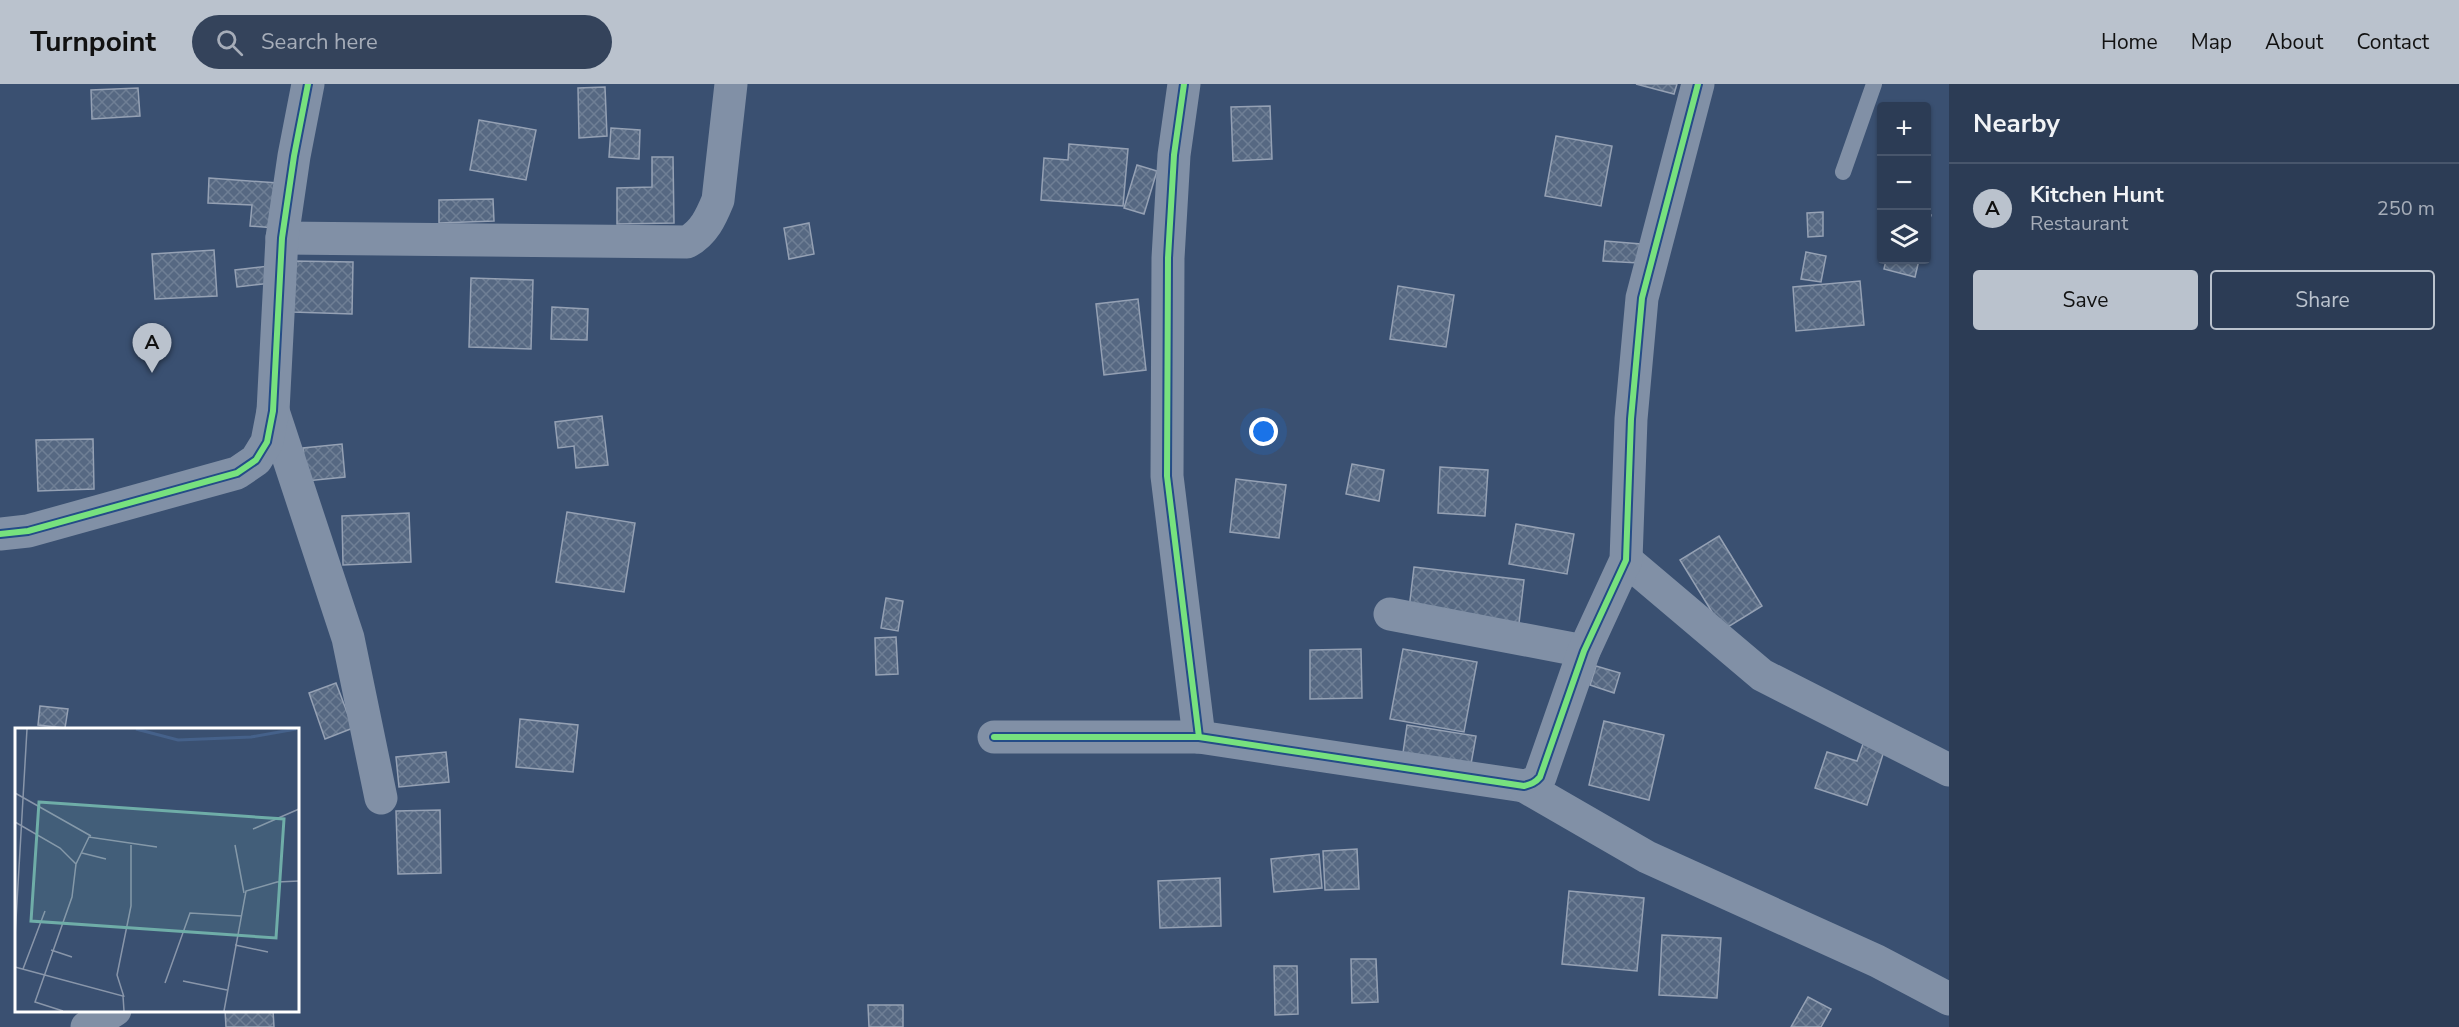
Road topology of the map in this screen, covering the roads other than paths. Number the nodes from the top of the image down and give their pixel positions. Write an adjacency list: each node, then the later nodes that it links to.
1 (308, 84): 7 (street)
2 (731, 84): 7 (street)
3 (1184, 84): 14 (street)
4 (1698, 84): 10 (street)
5 (1874, 84): 6 (lane)
6 (1843, 172)
7 (282, 238): 8 (street)
8 (273, 411): 9 (street); 17 (street)
9 (0, 534)
10 (1626, 560): 12 (street); 15 (street)
11 (1390, 614): 12 (street)
12 (1584, 651): 16 (street)
13 (994, 737): 14 (street)
14 (1199, 737): 16 (street)
15 (1949, 770)
16 (1524, 786): 18 (street)
17 (381, 798)
18 (1949, 999)
19 (113, 1012): 20 (street)
20 (87, 1027)

